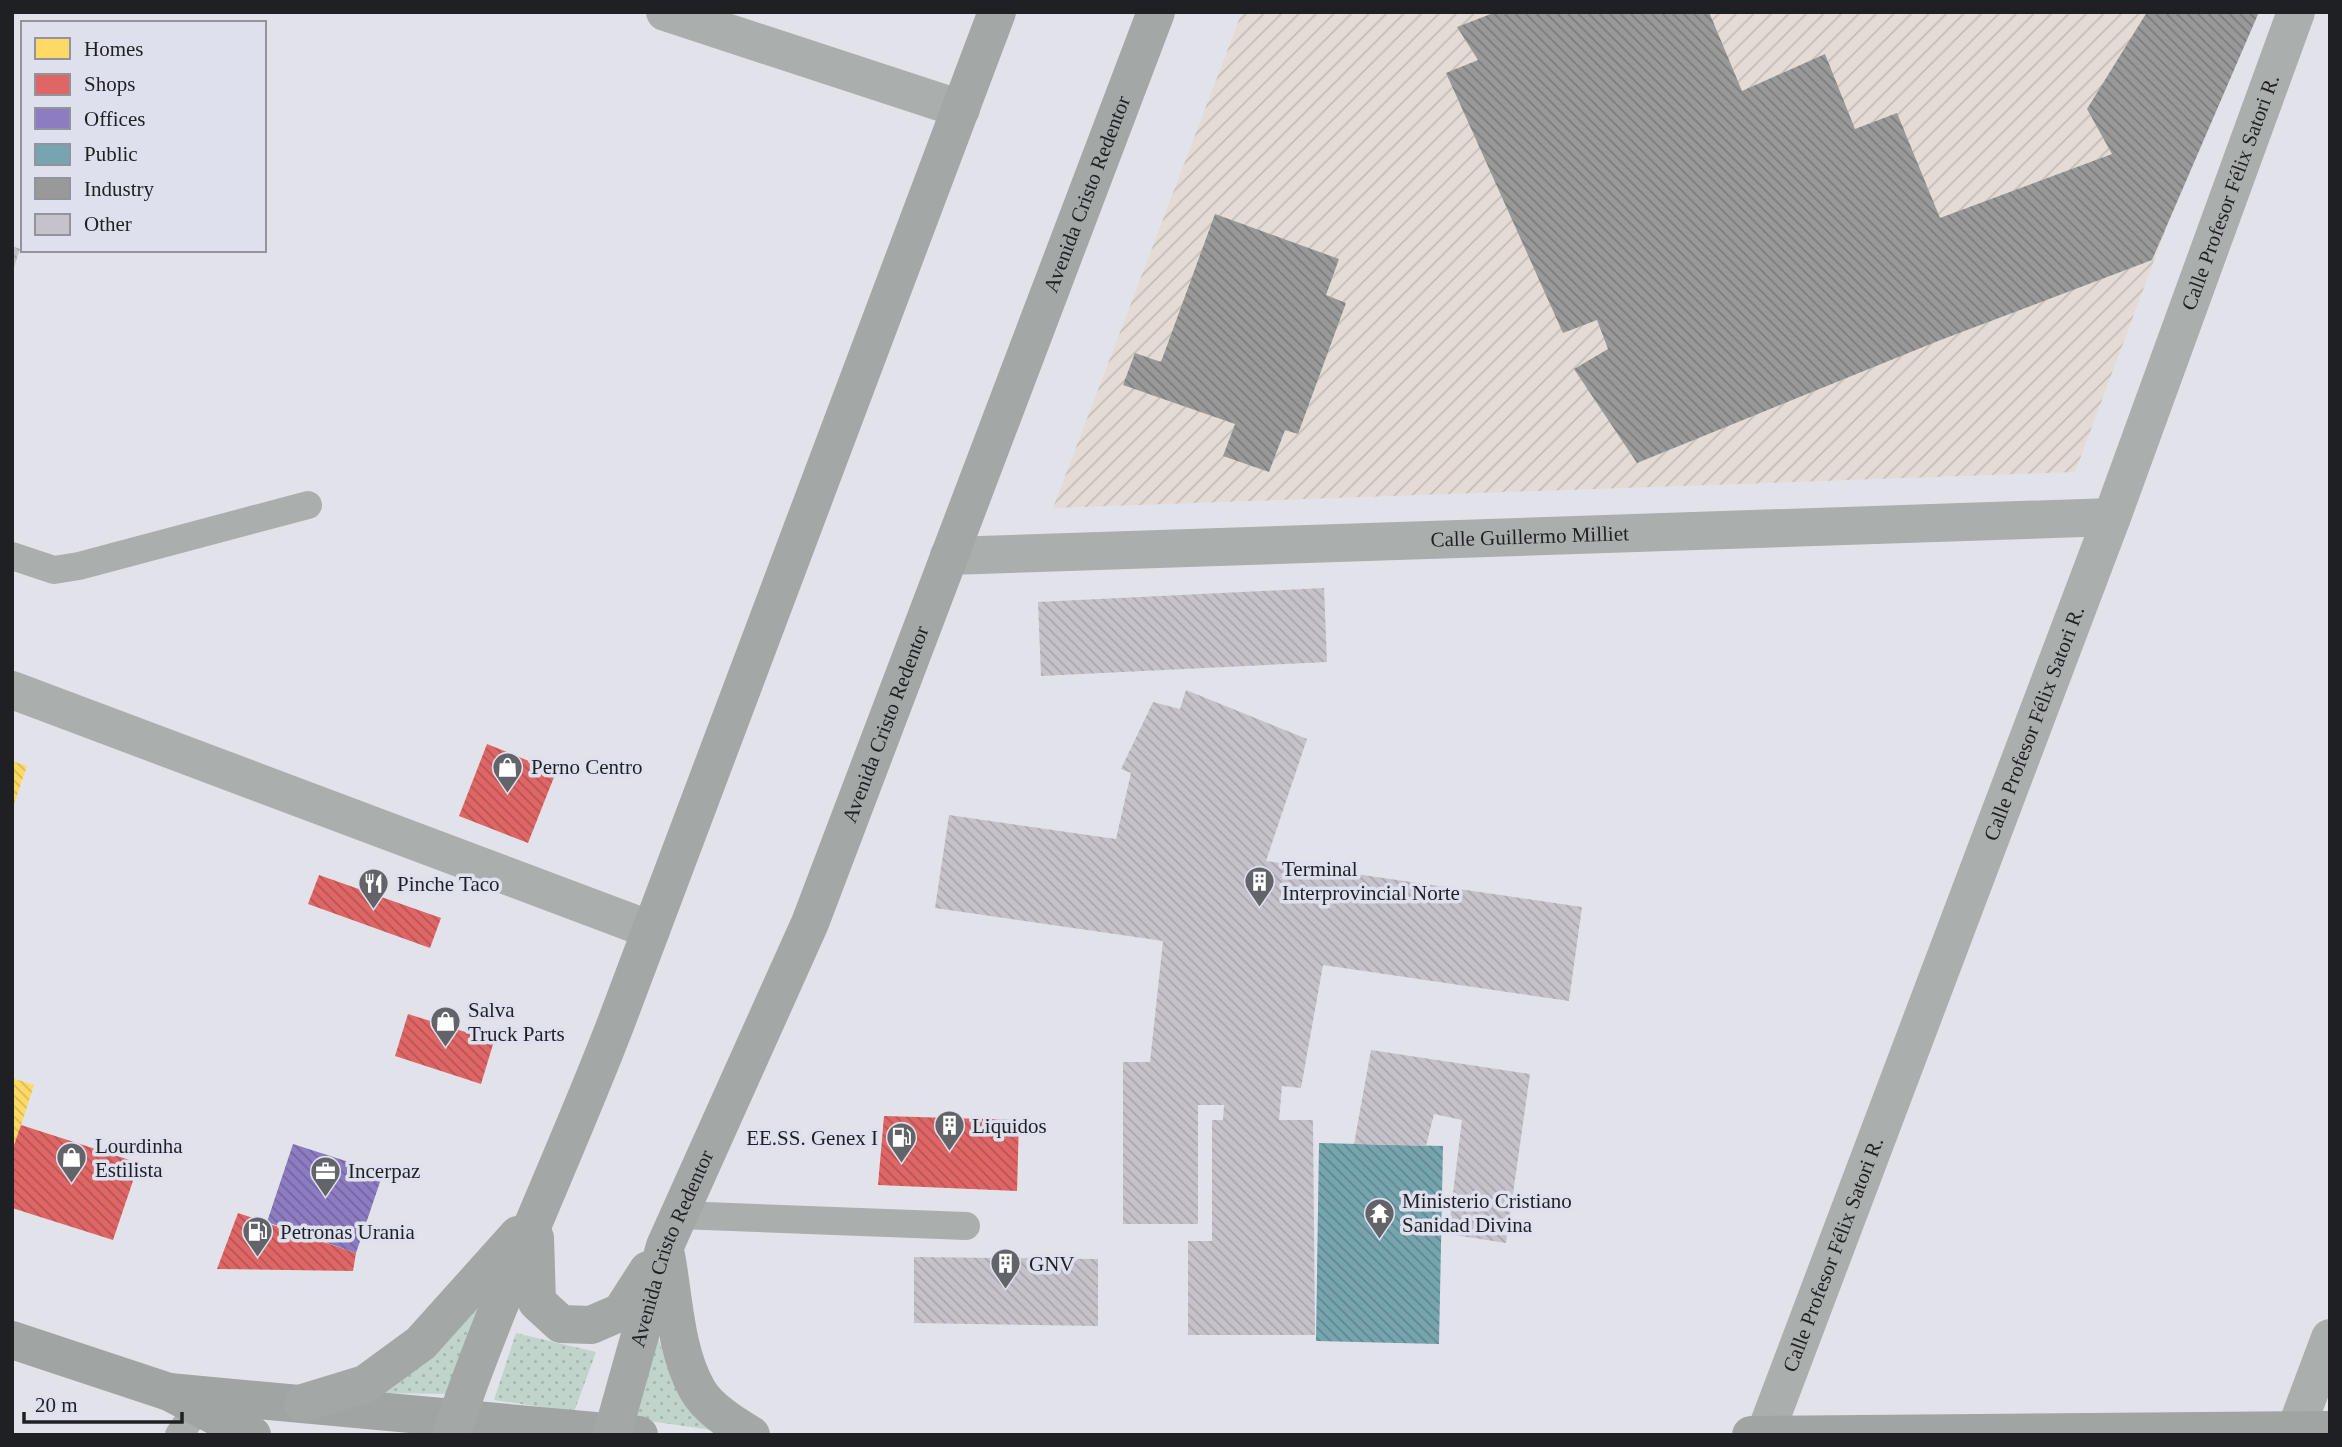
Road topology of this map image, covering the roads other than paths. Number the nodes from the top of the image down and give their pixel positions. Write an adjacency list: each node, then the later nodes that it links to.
1 (665, 12): 5 (street)
2 (997, 12): 5 (main road)
3 (1156, 12): 9 (main road, Avenida Cristo Redentor)
4 (2296, 12): 7 (street, Calle Profesor Félix Satori R.)
5 (961, 109): 11 (main road)
6 (308, 505): 8 (lane)
7 (2112, 517): 9 (street, Calle Guillermo Milliet); 22 (street, Calle Profesor Félix Satori R.)
8 (12, 556)
9 (949, 556): 14 (main road, Avenida Cristo Redentor)
10 (12, 690): 11 (street)
11 (651, 930): 12 (main road)
12 (536, 1215): 14 (main road); 17 (main road); 19 (main road)
13 (966, 1226): 14 (lane)
14 (672, 1230): 21 (main road, Avenida Cristo Redentor); 24 (main road)
15 (2330, 1338): 20 (street)
16 (12, 1340): 18 (street)
17 (303, 1403): 18 (street); 19 (street)
18 (182, 1411): 23 (street)
19 (454, 1426): 21 (street)
20 (2312, 1430): 22 (street)
21 (621, 1434)
22 (1765, 1434): 25 (street)
23 (252, 1435)
24 (751, 1435)
25 (1751, 1435)

